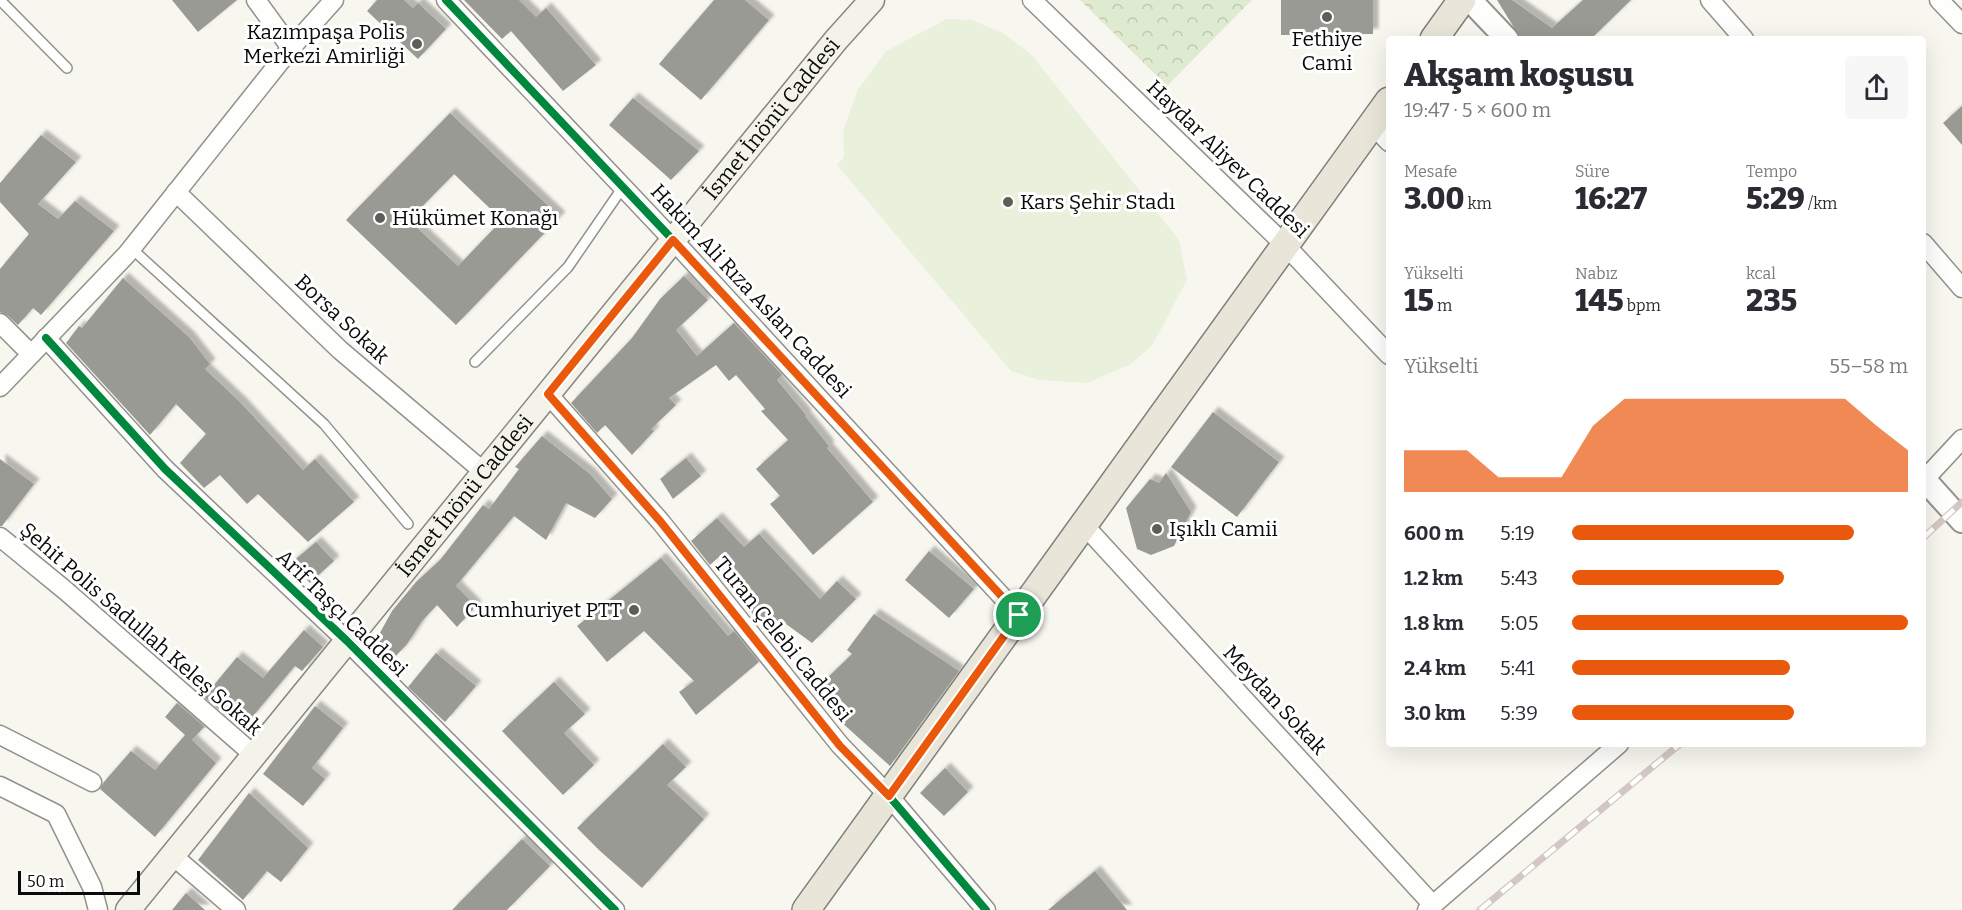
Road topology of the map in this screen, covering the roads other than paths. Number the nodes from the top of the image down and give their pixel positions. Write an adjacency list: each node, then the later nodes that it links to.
1 (0, 0): 16 (lane)
2 (256, 0): 15 (street)
3 (334, 0): 15 (street)
4 (446, 0): 19 (street, Hakim Ali Rıza Aslan Caddesi)
5 (872, 0): 21 (main road, İsmet İnönü Caddesi)
6 (1032, 0): 22 (street, Haydar Aliyev Caddesi)
7 (1462, 0): 12 (main road)
8 (1470, 0): 13 (street)
9 (1710, 0): 14 (street)
10 (1939, 0): 11 (street)
11 (1962, 24)
12 (1436, 36)
13 (1504, 36)
14 (1741, 36)
15 (291, 48): 20 (street)
16 (67, 68)
17 (1386, 113): 18 (main road)
18 (1381, 133): 22 (main road)
19 (623, 187): 21 (street, Hakim Ali Rıza Aslan Caddesi); 30 (lane)
20 (176, 192): 24 (street); 34 (street, Borsa Sokak)
21 (673, 240): 32 (main road, İsmet İnönü Caddesi); 41 (street, Hakim Ali Rıza Aslan Caddesi)
22 (1285, 245): 28 (street, Haydar Aliyev Caddesi); 39 (main road)
23 (1926, 246): 25 (street)
24 (131, 248): 27 (street); 38 (lane)
25 (1962, 288)
26 (0, 323): 29 (street)
27 (46, 338): 29 (street); 42 (street, Arif Taşçı Caddesi)
28 (1386, 352)
29 (31, 354): 31 (street)
30 (476, 362)
31 (0, 387)
32 (548, 394): 34 (main road, İsmet İnönü Caddesi); 48 (street, Turan Çelebi Caddesi)
33 (1962, 439): 35 (street)
34 (484, 472): 42 (main road, İsmet İnönü Caddesi)
35 (1926, 477)
36 (1926, 481): 37 (street)
37 (1962, 522)
38 (408, 524)
39 (1084, 525): 41 (main road); 50 (street, Meydan Sokak)
40 (0, 537): 45 (street, Şehit Polis Sadullah Keleş Sokak)
41 (1019, 615): 48 (main road)
42 (347, 640): 45 (main road, İsmet İnönü Caddesi); 54 (street, Arif Taşçı Caddesi)
43 (0, 735): 46 (street)
44 (1616, 747): 50 (street)
45 (254, 755): 49 (main road, İsmet İnönü Caddesi)
46 (92, 782)
47 (0, 786): 51 (street)
48 (889, 796): 55 (main road); 56 (street, Turan Çelebi Caddesi)
49 (172, 855): 52 (main road, İsmet İnönü Caddesi); 53 (street)
50 (1430, 908)
51 (98, 910)
52 (128, 910)
53 (236, 910)
54 (615, 910)
55 (806, 910)
56 (986, 910)

